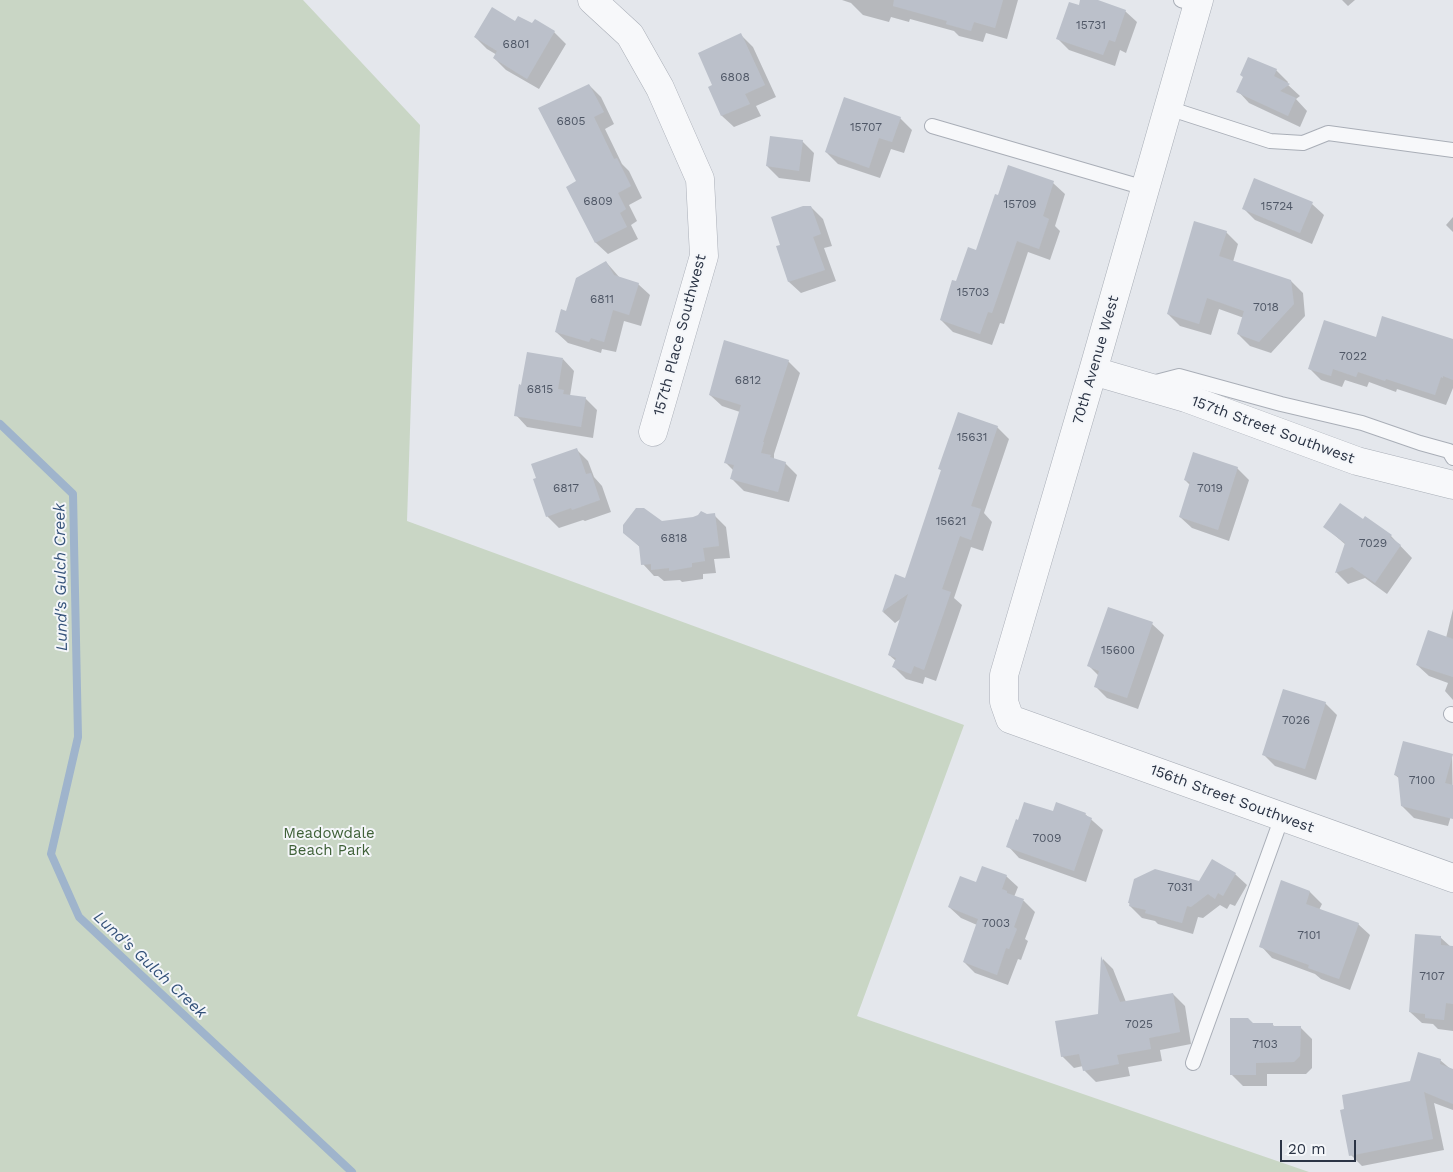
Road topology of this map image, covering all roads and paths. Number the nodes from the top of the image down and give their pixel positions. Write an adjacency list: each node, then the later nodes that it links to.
1 (592, 0): 9 (street, 157th Place Southwest)
2 (1192, 2): 3 (street, 70th Avenue West)
3 (1168, 108): 5 (lane); 6 (street, 70th Avenue West)
4 (932, 126): 6 (lane)
5 (1453, 150)
6 (1145, 188): 7 (street, 70th Avenue West)
7 (1094, 371): 8 (street, 157th Street Southwest); 12 (street, 70th Avenue West)
8 (1144, 386): 10 (lane); 11 (street, 157th Street Southwest)
9 (652, 432)
10 (1453, 458)
11 (1453, 485)
12 (1010, 720): 13 (street, 156th Street Southwest)
13 (1282, 817): 14 (street, 156th Street Southwest); 15 (lane)
14 (1453, 878)
15 (1194, 1063)

